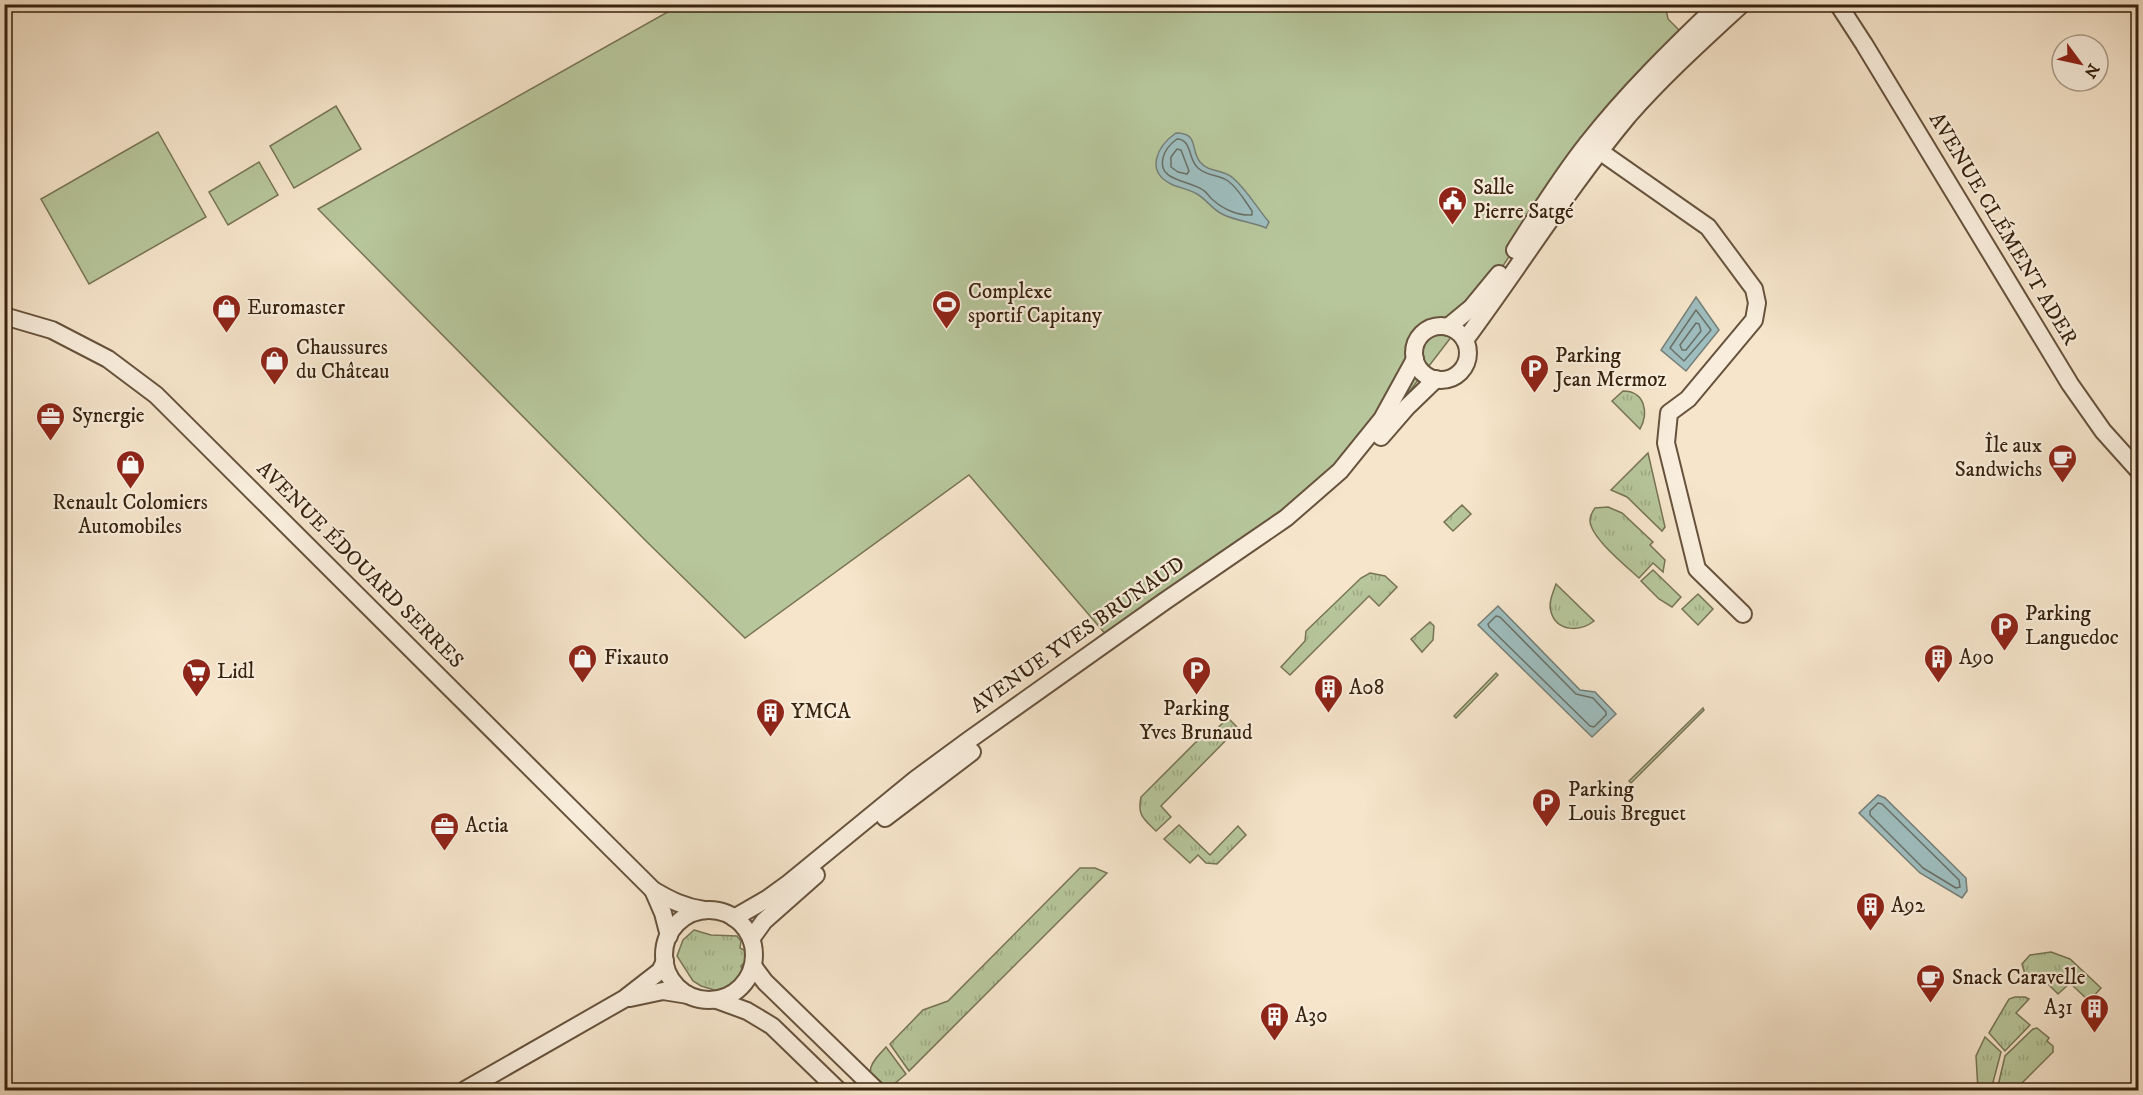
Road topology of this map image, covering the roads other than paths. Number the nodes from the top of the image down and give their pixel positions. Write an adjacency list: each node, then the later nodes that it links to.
1 (1719, 4): 4 (street)
2 (1742, 4): 4 (street)
3 (1838, 4): 10 (street, AVENUE CLÉMENT ADER)
4 (1594, 147): 6 (street); 7 (street); 11 (street)
5 (4, 316): 12 (street, AVENUE ÉDOUARD SERRES)
6 (1448, 327): 7 (street); 8 (street)
7 (1465, 340): 9 (street)
8 (1415, 359): 9 (street); 14 (street, AVENUE YVES BRUNAUD)
9 (1436, 379): 16 (street, AVENUE YVES BRUNAUD)
10 (2139, 470)
11 (1743, 614)
12 (653, 890): 13 (street, AVENUE ÉDOUARD SERRES); 15 (street, AVENUE ÉDOUARD SERRES)
13 (704, 910): 14 (street); 15 (street)
14 (734, 918): 16 (street)
15 (669, 936): 17 (street)
16 (751, 939): 18 (street)
17 (665, 961): 19 (street); 20 (street)
18 (753, 966): 21 (street); 24 (street)
19 (688, 995): 20 (street); 21 (street)
20 (624, 999): 22 (street)
21 (717, 1000): 23 (street)
22 (465, 1090)
23 (838, 1090)
24 (876, 1090)

